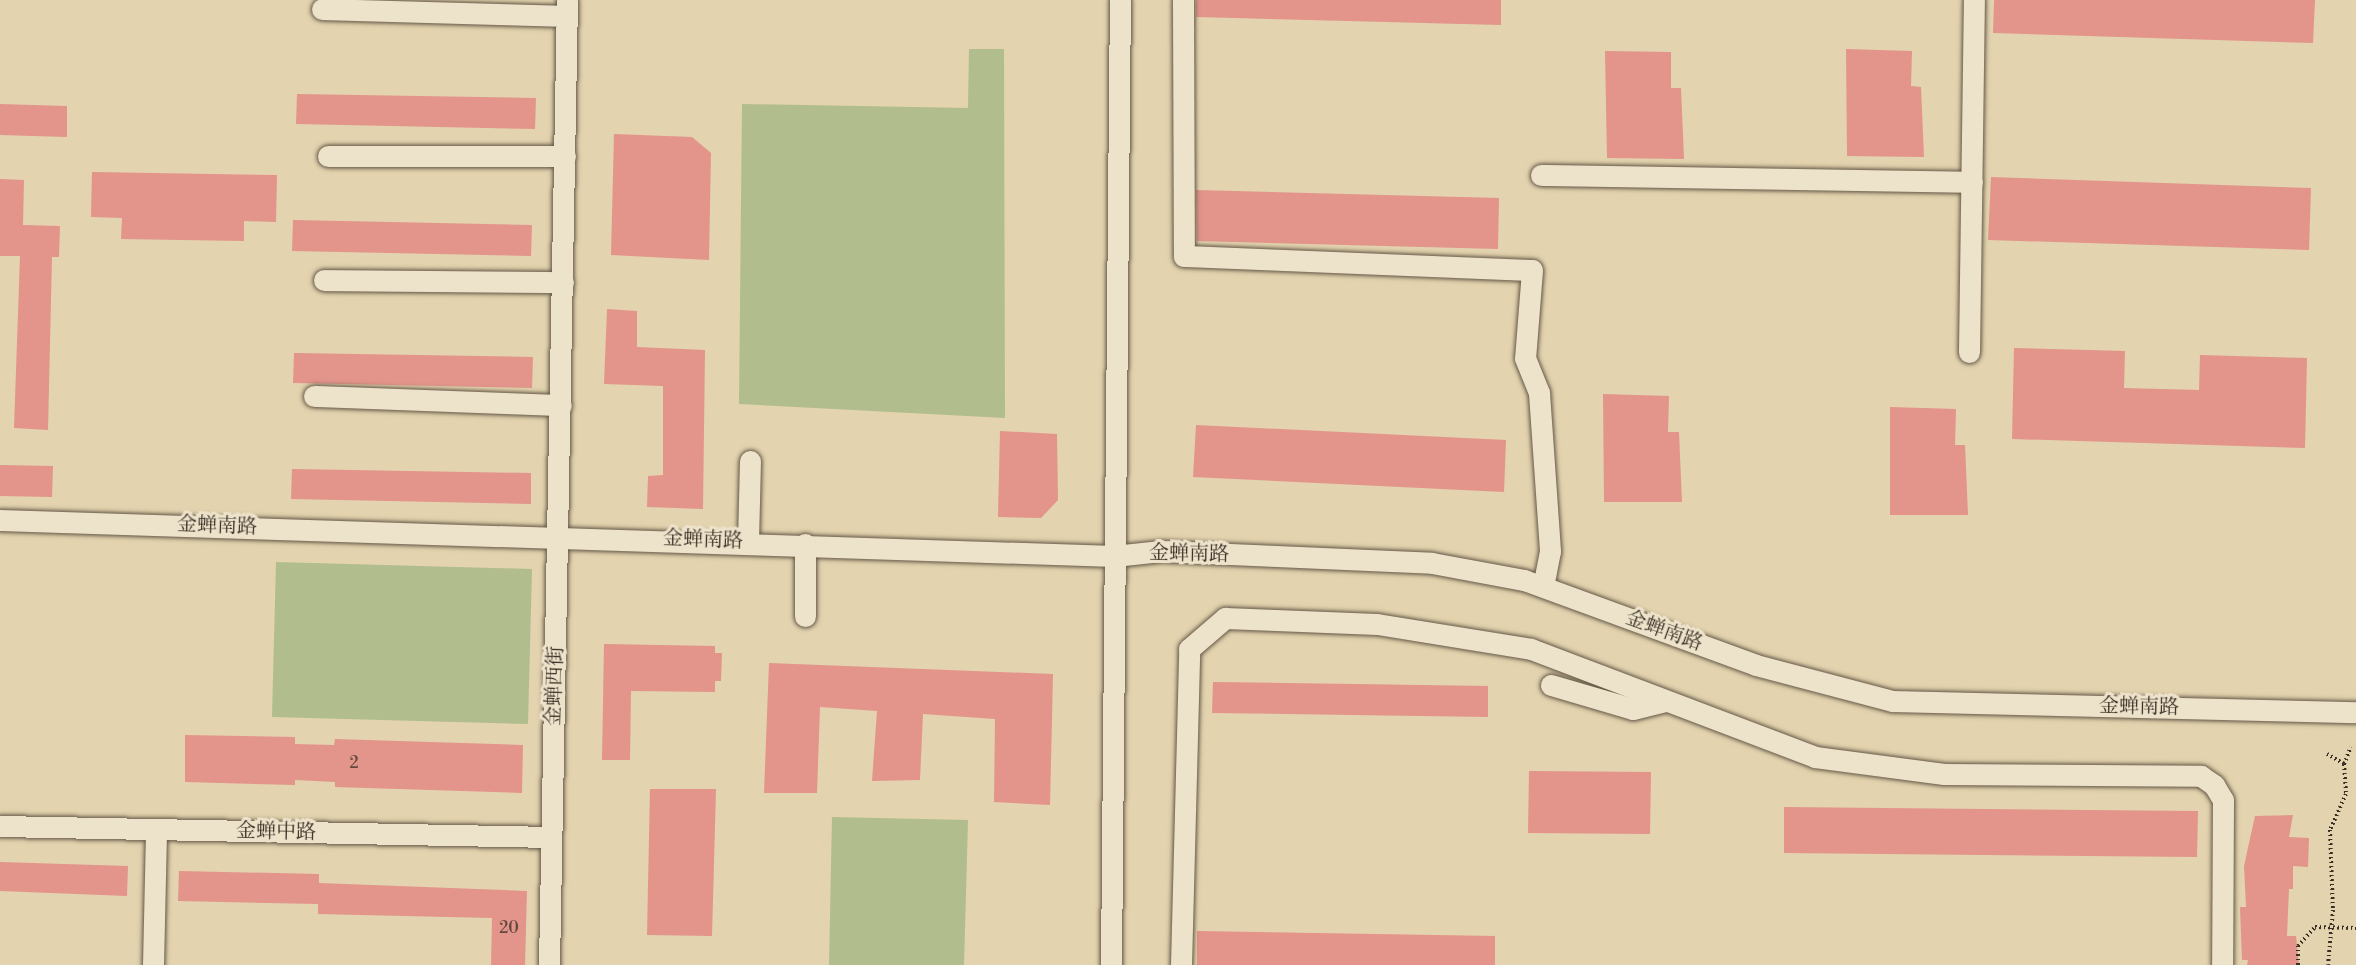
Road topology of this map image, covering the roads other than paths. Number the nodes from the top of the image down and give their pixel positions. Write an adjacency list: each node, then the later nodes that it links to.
1 (1120, 0): 20 (street)
2 (1183, 0): 21 (street)
3 (1974, 0): 9 (street)
4 (567, 8): 5 (street); 7 (street, 金蝉西街)
5 (322, 9)
6 (328, 156): 7 (street)
7 (565, 156): 11 (street, 金蝉西街)
8 (1541, 175): 9 (street)
9 (1972, 182): 12 (street)
10 (324, 280): 11 (street)
11 (563, 282): 14 (street, 金蝉西街)
12 (1969, 352)
13 (314, 396): 14 (street)
14 (561, 405): 17 (street, 金蝉西街)
15 (750, 461): 18 (street)
16 (0, 520): 17 (street, 金蝉南路)
17 (560, 535): 18 (street, 金蝉南路); 28 (street, 金蝉西街)
18 (748, 542): 19 (street, 金蝉南路)
19 (805, 544): 20 (street, 金蝉南路); 22 (street)
20 (1114, 556): 21 (street, 金蝉南路); 31 (street)
21 (1543, 586): 25 (street, 金蝉南路)
22 (805, 616)
23 (1551, 685): 24 (street)
24 (1665, 701): 32 (street); 33 (street)
25 (2356, 712)
26 (0, 826): 27 (street, 金蝉中路)
27 (156, 830): 28 (street, 金蝉中路); 29 (street)
28 (551, 837): 30 (street, 金蝉西街)
29 (153, 965)
30 (549, 965)
31 (1111, 965)
32 (1181, 965)
33 (2222, 965)

